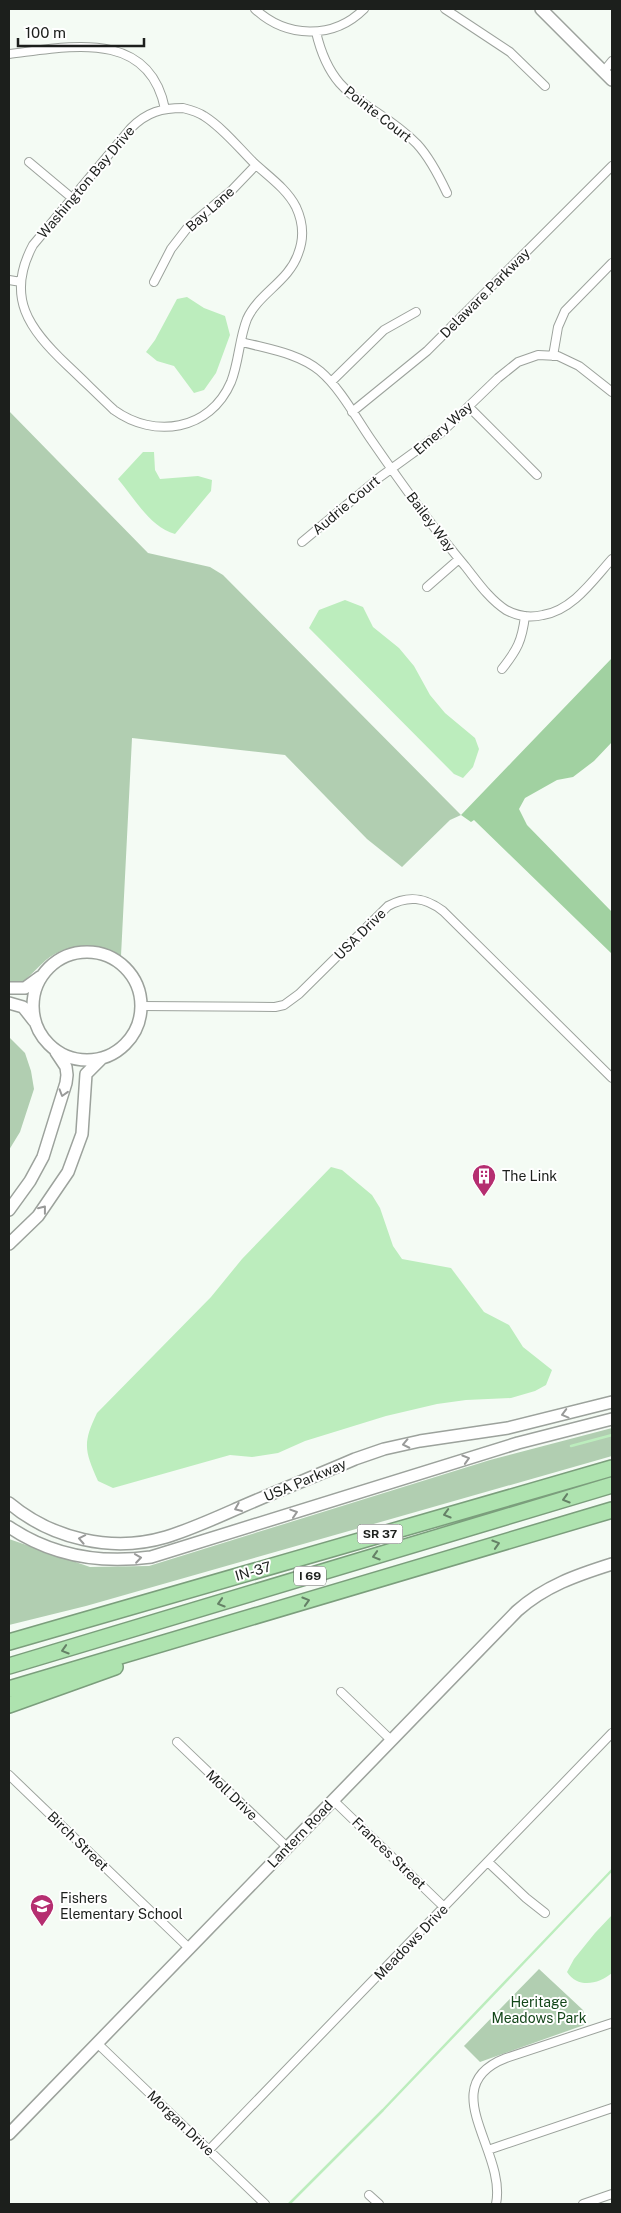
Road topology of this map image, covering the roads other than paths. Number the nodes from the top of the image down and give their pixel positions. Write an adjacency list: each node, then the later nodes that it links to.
1 (255, 9): 5 (street)
2 (364, 9): 5 (street)
3 (445, 9): 10 (street)
4 (541, 9): 8 (street)
5 (316, 32): 15 (street, Pointe Court)
6 (9, 54): 11 (street)
7 (612, 61): 8 (street)
8 (604, 71): 9 (street)
9 (612, 80)
10 (545, 86)
11 (165, 109): 13 (street, Washington Bay Drive); 16 (street, Washington Bay Drive)
12 (29, 162): 16 (street)
13 (256, 165): 20 (street, Bay Lane); 22 (street, Washington Bay Drive)
14 (612, 166): 27 (street, Delaware Parkway)
15 (447, 193)
16 (72, 198): 19 (street, Washington Bay Drive)
17 (612, 263): 23 (street)
18 (9, 280): 19 (street)
19 (21, 282): 22 (street, Washington Bay Drive)
20 (154, 282)
21 (416, 312): 24 (street)
22 (242, 342): 24 (street, Bailey Way)
23 (553, 356): 25 (street); 26 (street, Emery Way)
24 (331, 382): 27 (street, Bailey Way)
25 (612, 392)
26 (469, 408): 28 (street, Emery Way); 29 (street)
27 (352, 412): 28 (street, Bailey Way)
28 (391, 469): 30 (street, Audrie Court); 31 (street, Bailey Way)
29 (537, 476)
30 (302, 542)
31 (459, 559): 33 (street); 34 (street, Bailey Way)
32 (612, 559): 34 (street)
33 (427, 587)
34 (525, 616): 35 (street)
35 (502, 669)
36 (43, 974): 37 (street); 39 (street); 40 (street)
37 (9, 988)
38 (9, 1003): 40 (street)
39 (140, 1006): 42 (street); 43 (street, USA Drive)
40 (38, 1029): 41 (street)
41 (54, 1048): 42 (street); 44 (street, one-way to 44)
42 (103, 1058): 45 (street, one-way to 42)
43 (612, 1078)
44 (9, 1210)
45 (9, 1244)
46 (612, 1402): 50 (street, USA Parkway, one-way to 50)
47 (612, 1419): 52 (street, USA Parkway, one-way to 47)
48 (612, 1468): 55 (highway, IN-37 / SR 37, one-way to 55)
49 (612, 1486): 56 (highway, I 69, one-way to 56)
50 (9, 1503)
51 (612, 1510): 54 (highway, I 69, one-way to 51)
52 (9, 1527)
53 (612, 1564): 61 (street, Lantern Road)
54 (260, 1615): 57 (highway, I 69); 59 (highway)
55 (9, 1642)
56 (9, 1666)
57 (9, 1688)
58 (341, 1692): 61 (street)
59 (9, 1705)
60 (612, 1733): 66 (street, Meadows Drive)
61 (391, 1740): 64 (street, Lantern Road)
62 (177, 1742): 65 (street, Moll Drive)
63 (9, 1775): 69 (street, Birch Street)
64 (333, 1800): 65 (street, Lantern Road); 67 (street, Frances Street)
65 (287, 1847): 69 (street, Lantern Road)
66 (488, 1862): 67 (street, Meadows Drive); 68 (street)
67 (444, 1907): 74 (street, Meadows Drive)
68 (545, 1913)
69 (190, 1949): 71 (street, Lantern Road)
70 (612, 2023): 75 (street)
71 (97, 2043): 73 (street, Lantern Road); 74 (street, Morgan Drive)
72 (612, 2108): 75 (street)
73 (9, 2134)
74 (209, 2150): 78 (street, Morgan Drive)
75 (488, 2150): 80 (street)
76 (612, 2194): 81 (street)
77 (369, 2195): 79 (street)
78 (265, 2204)
79 (379, 2204)
80 (496, 2204)
81 (583, 2204)

